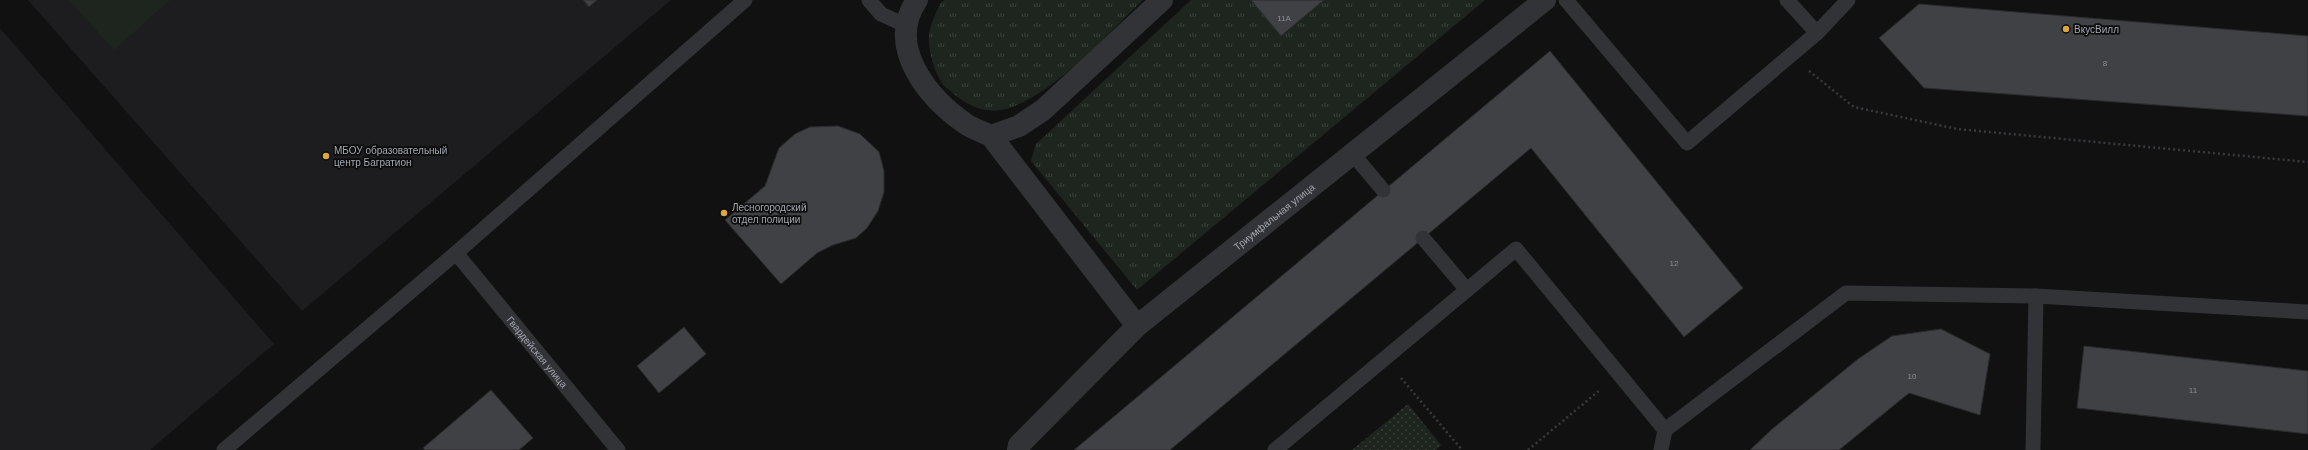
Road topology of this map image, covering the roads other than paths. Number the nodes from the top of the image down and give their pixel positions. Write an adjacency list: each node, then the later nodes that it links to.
1 (745, 0): 15 (lane)
2 (869, 0): 9 (lane)
3 (916, 0): 9 (street)
4 (1162, 0): 11 (street)
5 (1545, 0): 12 (street, Триумфальная улица)
6 (1566, 0): 10 (lane)
7 (1787, 0): 10 (lane)
8 (1848, 0): 10 (lane)
9 (907, 26): 11 (street)
10 (1817, 33)
11 (991, 136): 19 (street)
12 (1352, 153): 13 (lane); 19 (street, Триумфальная улица)
13 (1383, 190)
14 (1423, 238): 16 (lane)
15 (456, 254): 21 (lane); 22 (lane, Гвардейская улица)
16 (1467, 290): 20 (lane); 24 (lane)
17 (2036, 296): 18 (lane); 20 (lane); 26 (lane)
18 (2308, 312)
19 (1137, 326): 23 (street, Триумфальная улица)
20 (1665, 430): 25 (lane)
21 (224, 450)
22 (618, 450)
23 (1018, 450)
24 (1275, 450)
25 (1661, 450)
26 (2033, 450)

